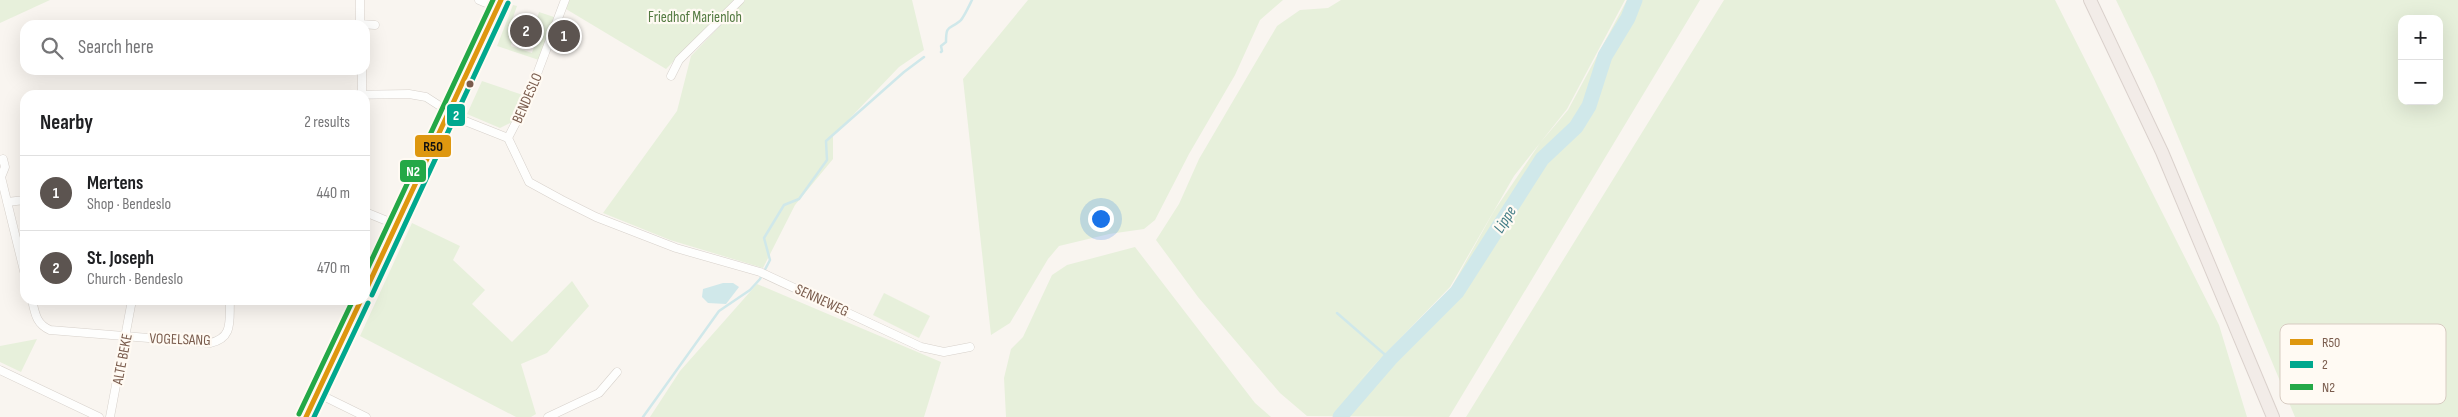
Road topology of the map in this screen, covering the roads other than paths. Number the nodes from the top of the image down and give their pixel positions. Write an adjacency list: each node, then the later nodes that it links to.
1 (360, 0): 7 (street)
2 (479, 0): 6 (street)
3 (565, 0): 15 (street, BENDESLO)
4 (740, 0): 11 (street)
5 (2090, 0): 37 (highway)
6 (499, 4): 14 (street)
7 (360, 20)
8 (370, 25): 9 (street)
9 (375, 25)
10 (362, 75): 12 (street)
11 (671, 76)
12 (362, 90)
13 (370, 94): 14 (street)
14 (450, 112): 15 (street); 20 (street)
15 (508, 138): 28 (street, SENNEWEG)
16 (3, 159): 18 (street)
17 (20, 201): 18 (street)
18 (7, 202): 21 (street)
19 (370, 214): 20 (street)
20 (396, 225): 22 (street)
21 (20, 241)
22 (370, 281)
23 (33, 305): 27 (street, VOGELSANG)
24 (131, 305): 27 (street, ALTE BEKE)
25 (230, 305): 27 (street, VOGELSANG)
26 (359, 305): 31 (street)
27 (126, 336): 33 (street, ALTE BEKE)
28 (970, 347)
29 (0, 370): 32 (street)
30 (617, 372): 36 (street)
31 (317, 393): 34 (street); 35 (street)
32 (99, 417)
33 (110, 417)
34 (306, 417)
35 (366, 417)
36 (548, 417)
37 (2273, 417)

